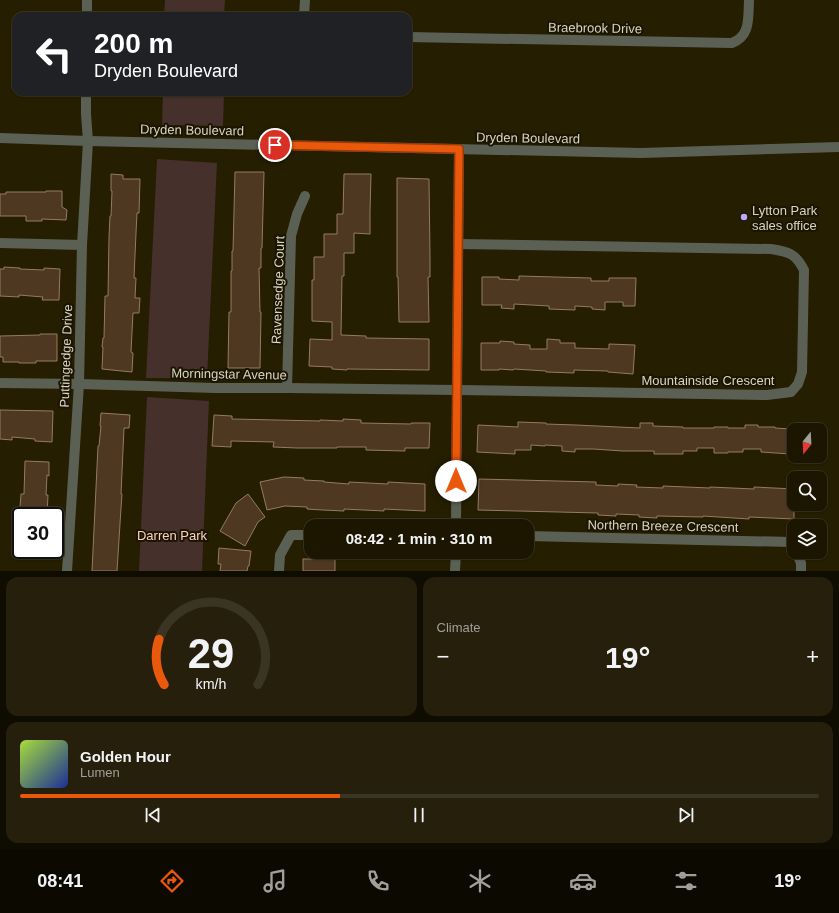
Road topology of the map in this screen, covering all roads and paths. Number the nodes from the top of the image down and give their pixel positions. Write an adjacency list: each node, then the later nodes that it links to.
1 (87, 0): 4 (street)
2 (304, 0): 5 (street)
3 (749, 0): 6 (street, Braebrook Drive)
4 (87, 12)
5 (304, 12)
6 (412, 37)
7 (86, 96): 9 (street, Puttingedge Drive)
8 (0, 138): 9 (street, Dryden Boulevard)
9 (88, 141): 11 (street, Dryden Boulevard); 15 (street, Puttingedge Drive)
10 (839, 147): 11 (street, Dryden Boulevard)
11 (459, 149): 14 (street)
12 (305, 196): 18 (street, Ravensedge Court)
13 (0, 243): 15 (street)
14 (458, 244): 19 (street); 19 (street, Mountainside Crescent)
15 (82, 245): 17 (street, Puttingedge Drive)
16 (0, 383): 17 (street, Morningstar Avenue)
17 (78, 384): 18 (street, Morningstar Avenue); 26 (street, Puttingedge Drive)
18 (288, 388): 19 (street, Morningstar Avenue)
19 (457, 390): 20 (street)
20 (456, 519)
21 (304, 535): 27 (street)
22 (534, 536): 23 (street, Northern Breeze Crescent)
23 (787, 542)
24 (456, 559): 28 (street)
25 (800, 559): 29 (street)
26 (67, 571)
27 (279, 571)
28 (455, 571)
29 (801, 571)

